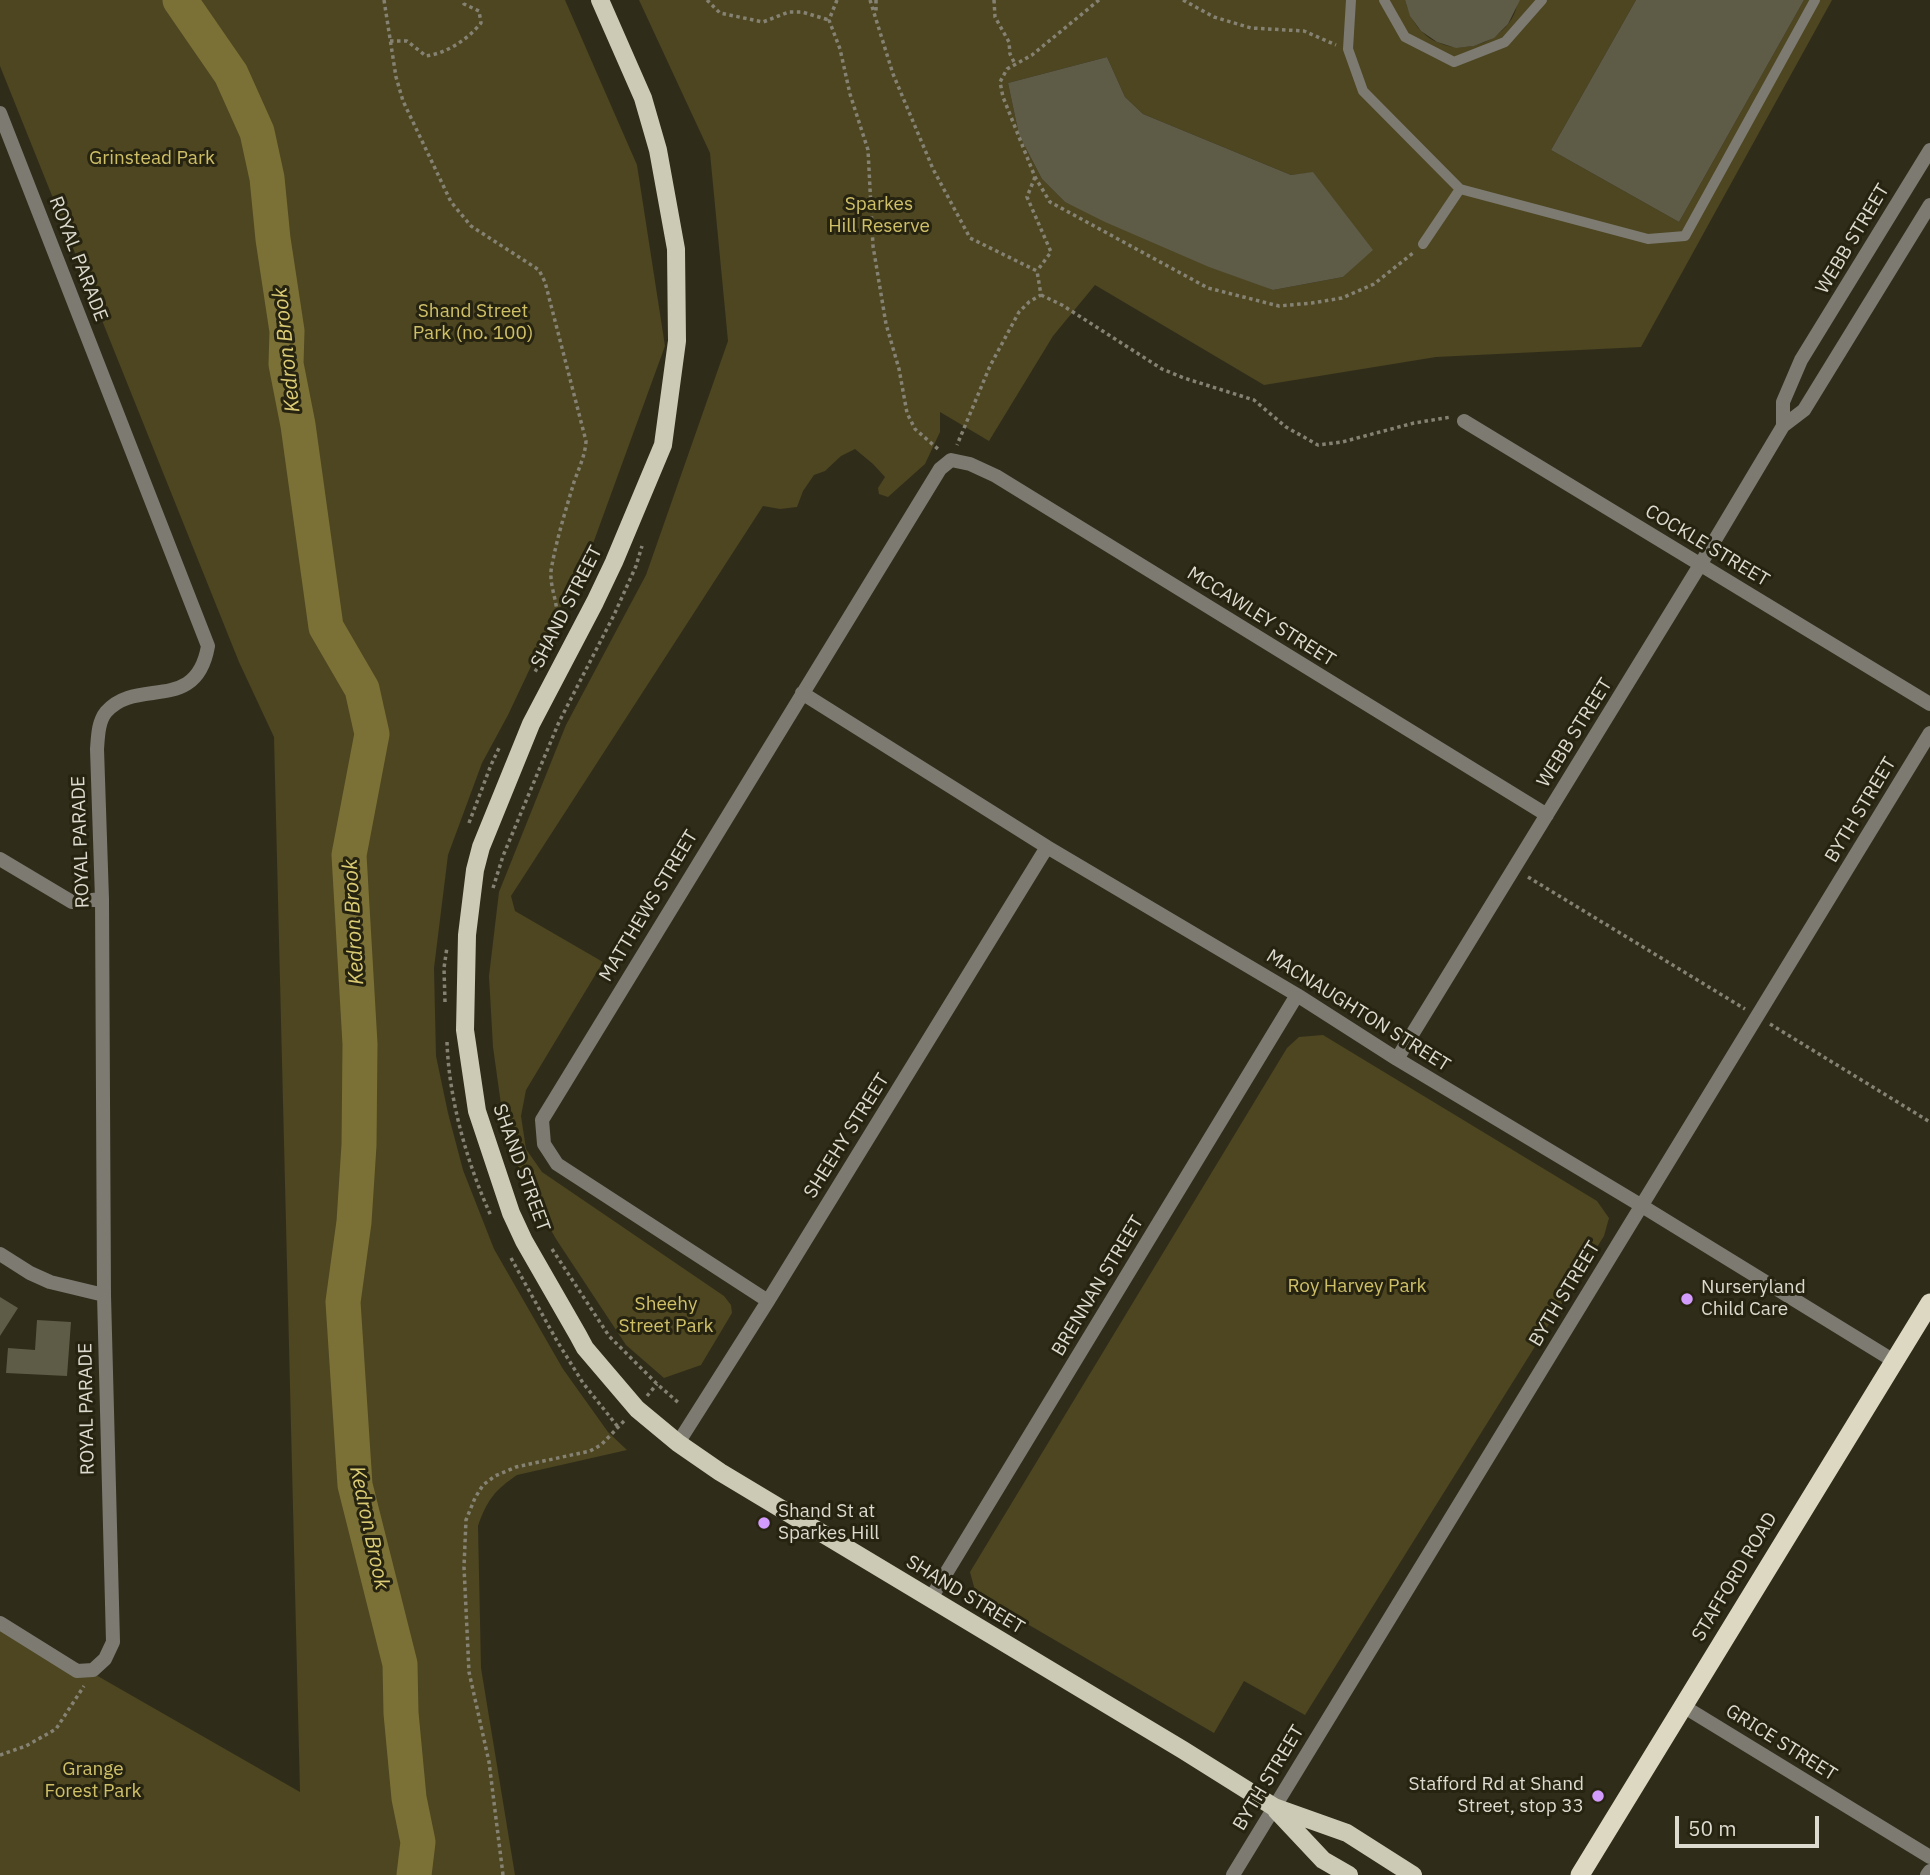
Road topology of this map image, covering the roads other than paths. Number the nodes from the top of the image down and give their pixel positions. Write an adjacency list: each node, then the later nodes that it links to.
1 (600, 0): 30 (main road, SHAND STREET)
2 (1351, 0): 8 (lane)
3 (1384, 0): 5 (lane)
4 (1815, 0): 8 (lane)
5 (1536, 3)
6 (0, 113): 21 (street, ROYAL PARADE)
7 (1930, 150): 12 (street, WEBB STREET)
8 (1460, 188): 10 (lane)
9 (1930, 205): 12 (street, WEBB STREET)
10 (1423, 244)
11 (1464, 421): 14 (street, COCKLE STREET)
12 (1783, 426): 14 (street, WEBB STREET)
13 (951, 460): 15 (street, MATTHEWS STREET); 18 (street, MCCAWLEY STREET)
14 (1700, 565): 16 (street, COCKLE STREET); 18 (street, WEBB STREET)
15 (802, 693): 19 (street, MACNAUGHTON STREET); 27 (street, MATTHEWS STREET)
16 (1930, 705)
17 (1930, 733): 24 (street, BYTH STREET)
18 (1547, 815): 23 (street, WEBB STREET)
19 (1047, 846): 22 (street, MACNAUGHTON STREET); 27 (street, SHEEHY STREET)
20 (0, 859): 21 (street)
21 (102, 899): 26 (street, ROYAL PARADE)
22 (1297, 995): 23 (street, MACNAUGHTON STREET); 31 (street, BRENNAN STREET)
23 (1397, 1059): 24 (street, MACNAUGHTON STREET)
24 (1642, 1206): 29 (street, MACNAUGHTON STREET); 34 (street, BYTH STREET)
25 (0, 1254): 26 (street)
26 (104, 1295): 32 (street, ROYAL PARADE)
27 (768, 1301): 30 (street, SHEEHY STREET)
28 (1930, 1303): 29 (highway, STAFFORD ROAD)
29 (1894, 1360): 33 (highway, STAFFORD ROAD)
30 (677, 1443): 31 (main road, SHAND STREET)
31 (932, 1598): 34 (main road, SHAND STREET)
32 (0, 1623)
33 (1683, 1706): 35 (street, GRICE STREET); 39 (highway, STAFFORD ROAD)
34 (1274, 1807): 36 (street, BYTH STREET); 37 (main road, SHAND STREET); 38 (main road, SHAND STREET)
35 (1930, 1857)
36 (1234, 1874)
37 (1349, 1875)
38 (1413, 1875)
39 (1580, 1875)

